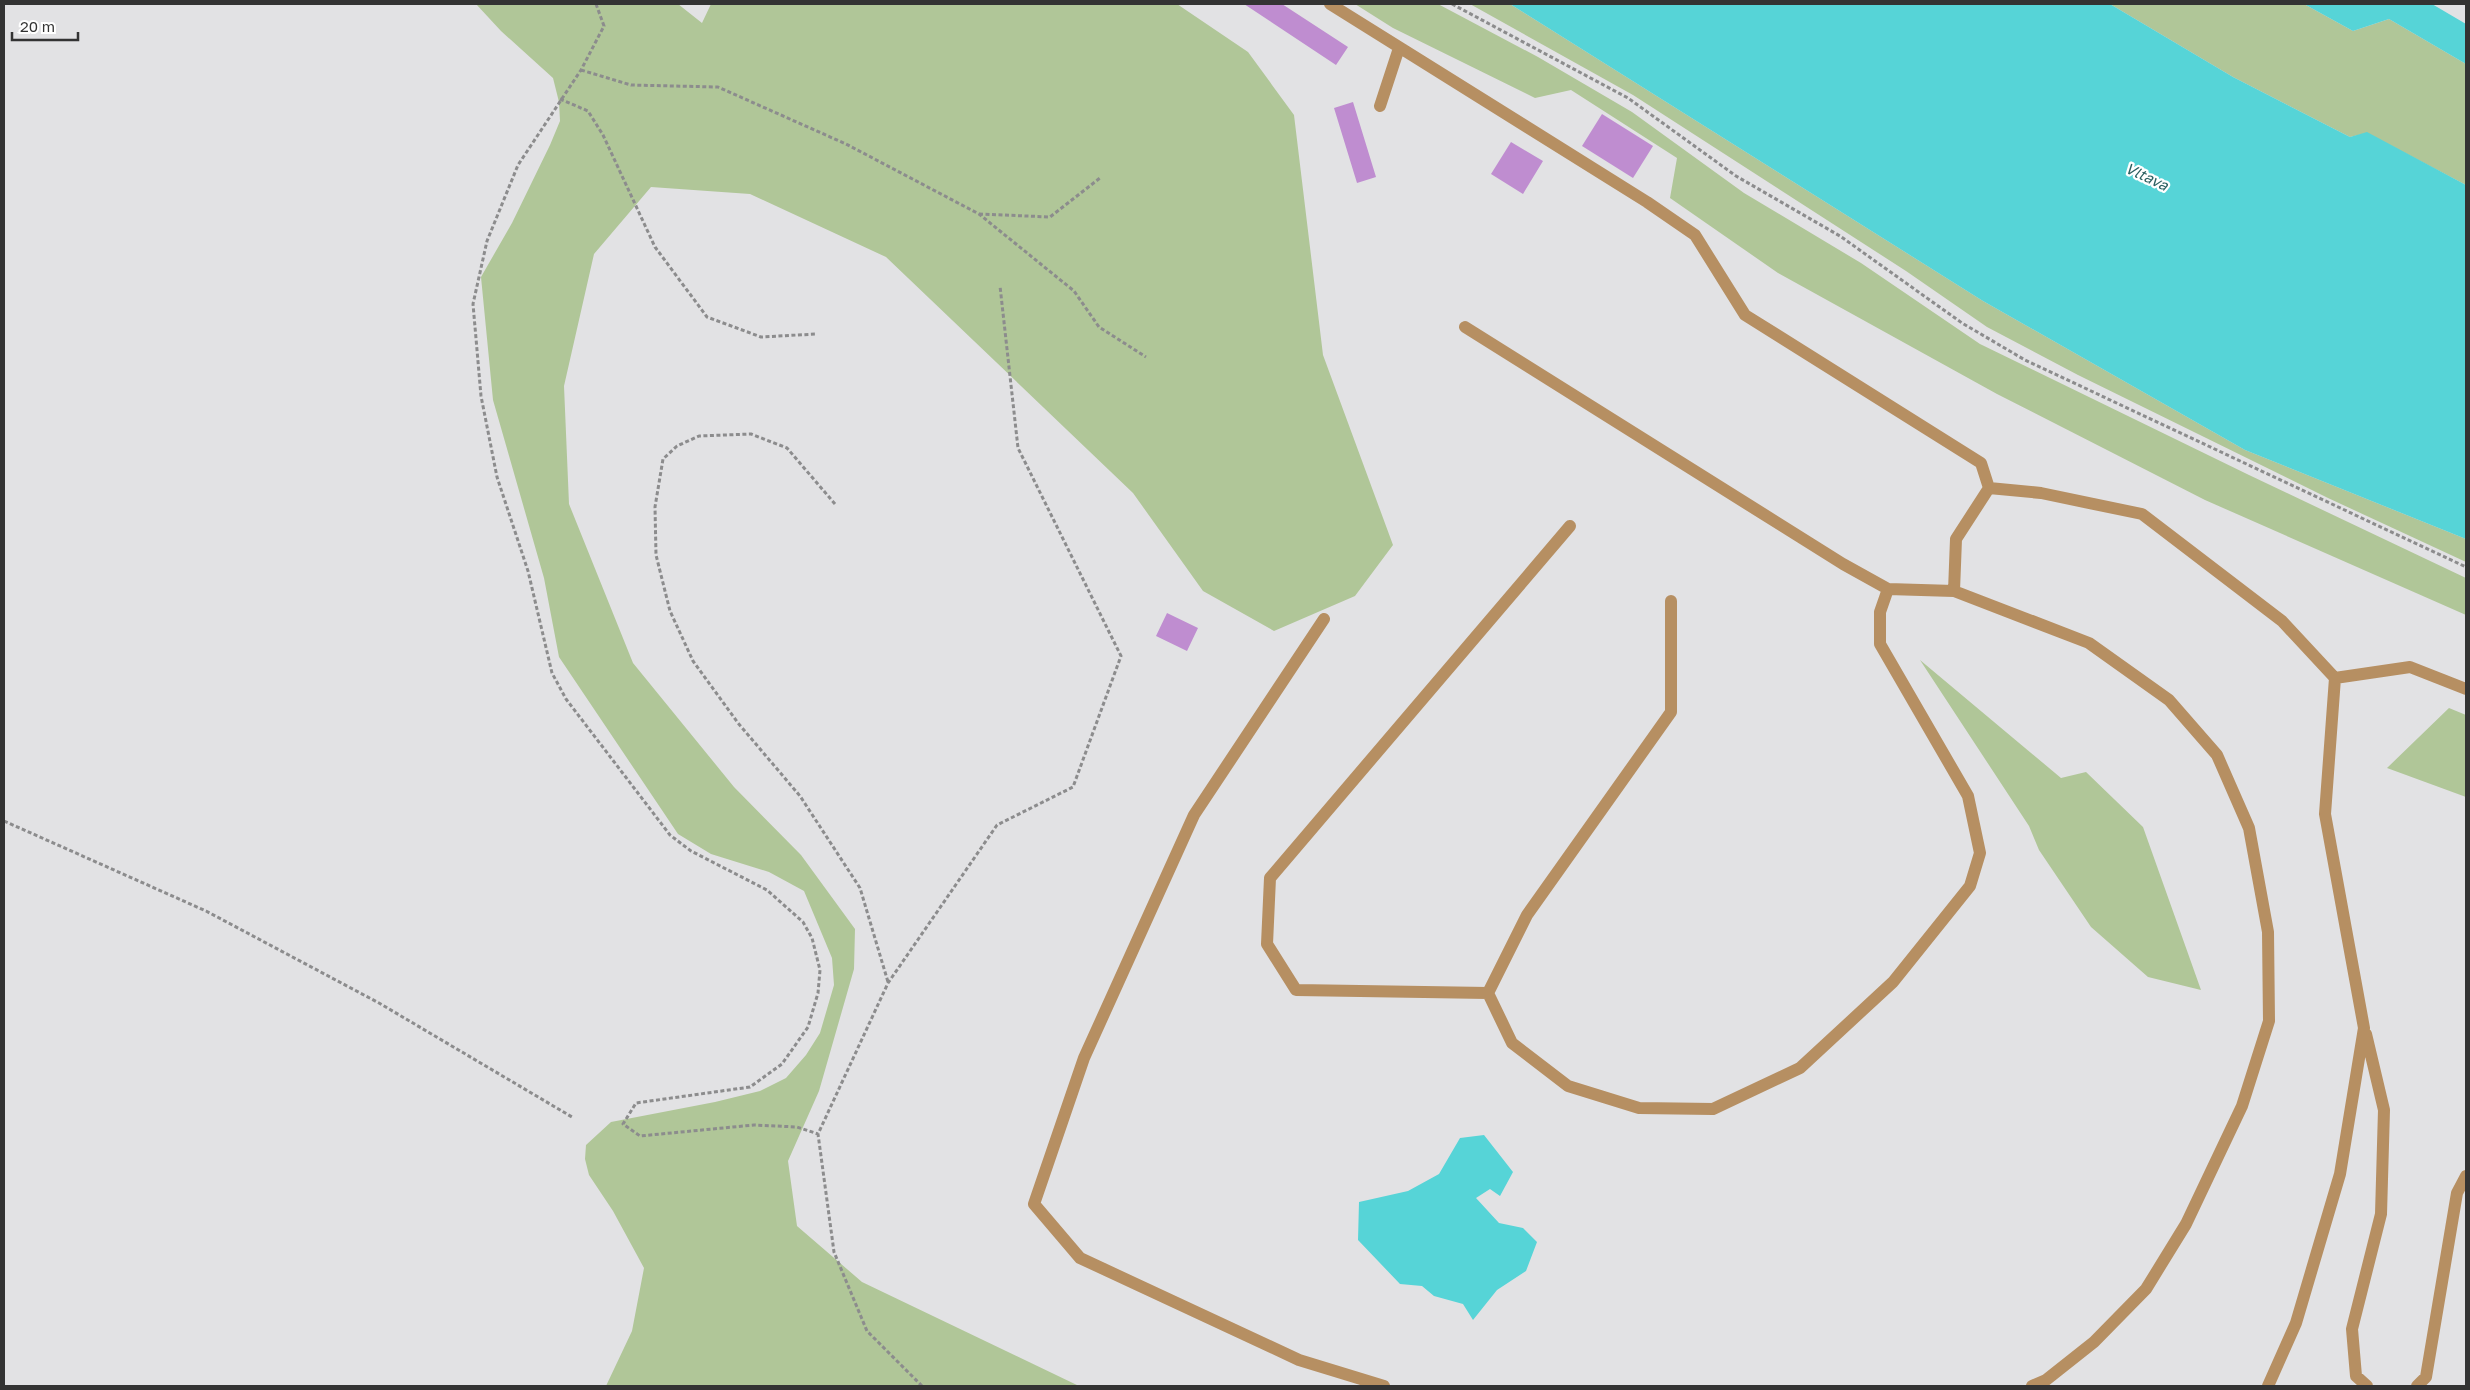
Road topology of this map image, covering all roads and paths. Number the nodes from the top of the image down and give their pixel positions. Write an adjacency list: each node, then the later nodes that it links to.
1 (596, 4): 5 (path)
2 (1330, 4): 4 (lane)
3 (1452, 4): 17 (path)
4 (1399, 48): 7 (lane); 14 (lane)
5 (581, 70): 6 (path); 9 (path)
6 (560, 99): 12 (path); 29 (path)
7 (1380, 106)
8 (1100, 178): 9 (path)
9 (979, 214): 13 (path)
10 (1000, 286): 25 (path)
11 (1465, 327): 18 (lane)
12 (816, 334)
13 (1146, 357)
14 (1988, 488): 19 (lane); 22 (lane)
15 (835, 504): 25 (path)
16 (1570, 526): 26 (lane)
17 (2466, 567)
18 (1888, 589): 19 (lane); 26 (lane)
19 (1954, 590): 33 (lane)
20 (1671, 601): 26 (lane)
21 (1324, 619): 32 (lane)
22 (2335, 678): 23 (lane); 27 (lane)
23 (2466, 689)
24 (4, 821): 28 (path)
25 (888, 983): 29 (path)
26 (1488, 993)
27 (2364, 1028): 34 (lane); 35 (lane)
28 (572, 1117)
29 (818, 1134): 31 (path)
30 (2466, 1176): 36 (lane)
31 (922, 1386)
32 (1384, 1386)
33 (2032, 1386)
34 (2268, 1386)
35 (2366, 1386)
36 (2417, 1386)

